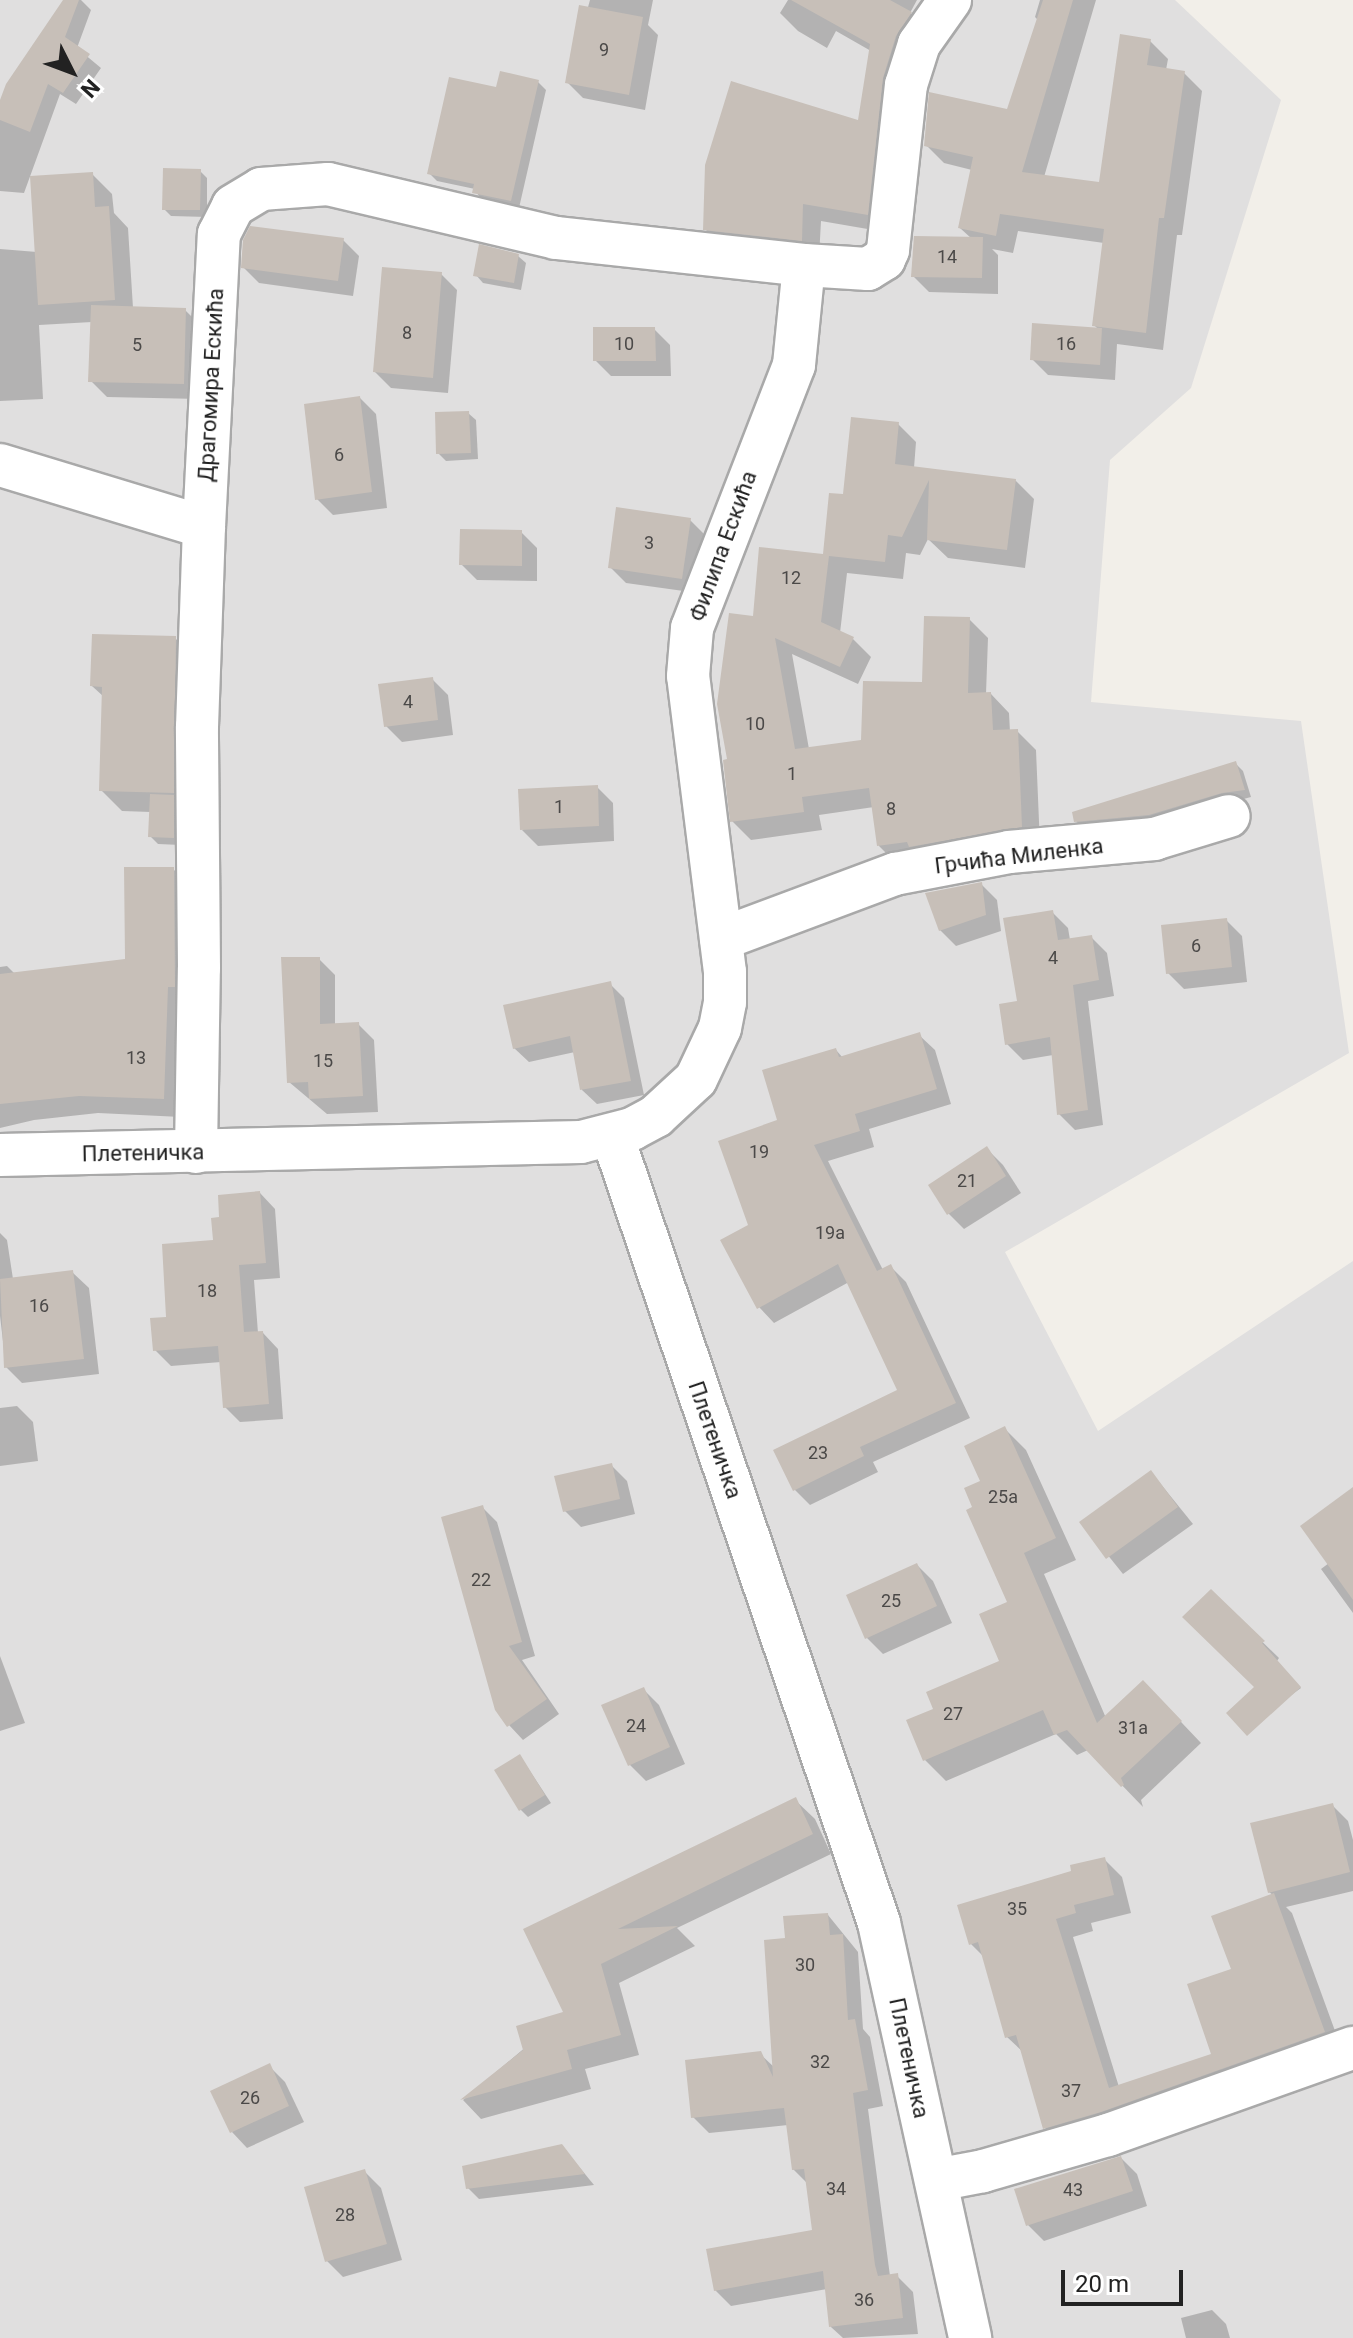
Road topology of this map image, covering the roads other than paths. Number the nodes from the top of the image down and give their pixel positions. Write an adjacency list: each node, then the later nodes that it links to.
1 (950, 0): 2 (street)
2 (804, 265): 4 (street, Драгомира Ескића); 6 (street, Филипа Ескића)
3 (0, 465): 4 (street)
4 (204, 527): 8 (street, Драгомира Ескића)
5 (1229, 816): 6 (street, Грчића Миленка)
6 (721, 939): 7 (street, Филипа Ескића)
7 (612, 1135): 8 (street, Плетеничка); 11 (street, Плетеничка)
8 (196, 1152): 9 (street, Плетеничка)
9 (0, 1155)
10 (1353, 2048): 11 (street)
11 (936, 2180): 12 (street, Плетеничка)
12 (970, 2338)

